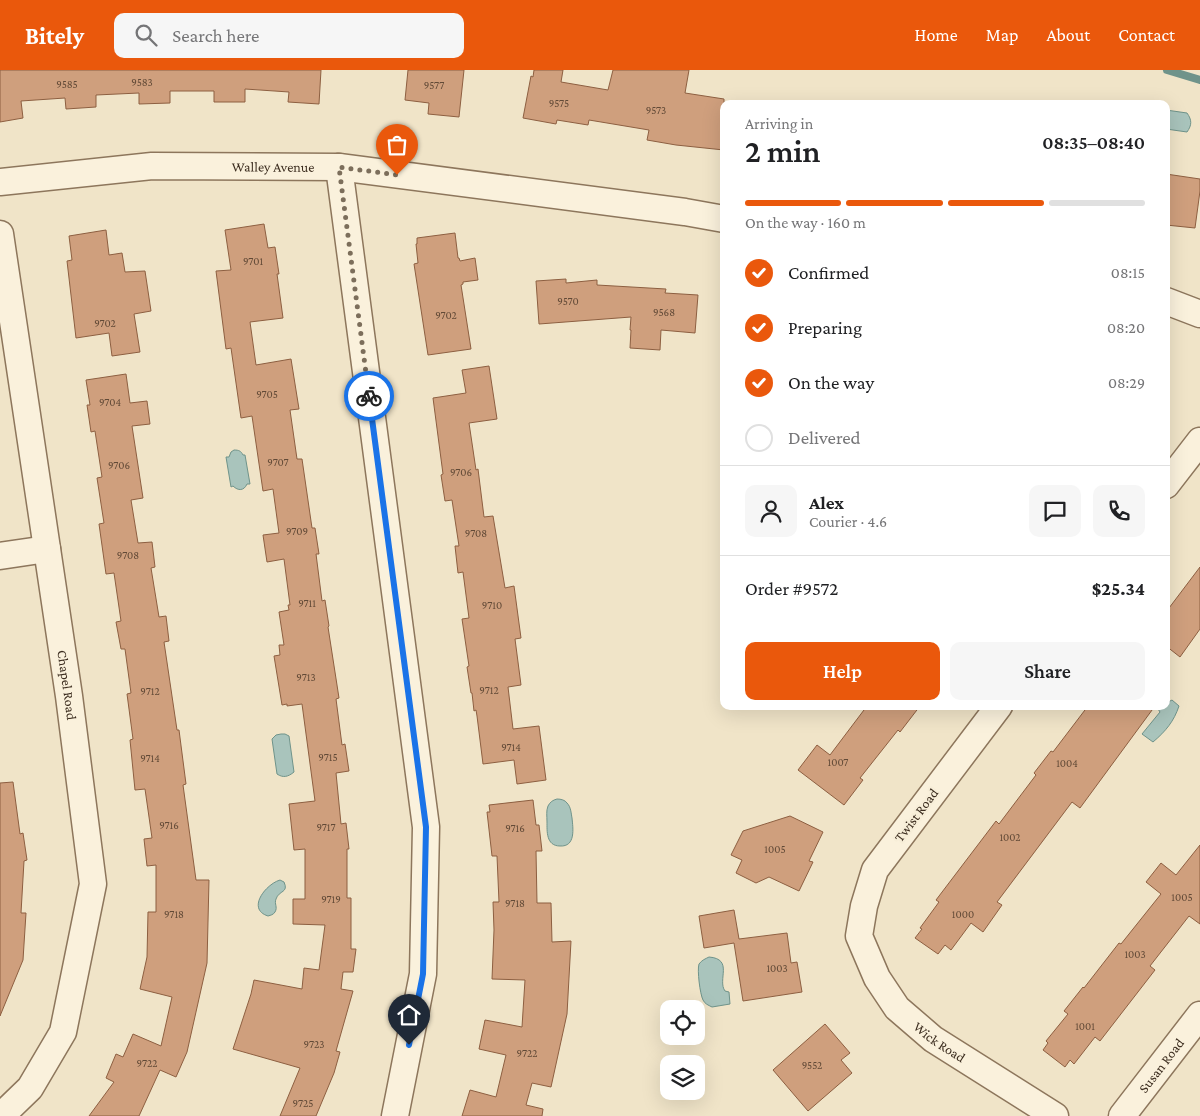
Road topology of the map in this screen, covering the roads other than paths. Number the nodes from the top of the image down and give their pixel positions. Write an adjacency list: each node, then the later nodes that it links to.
1 (339, 167): 2 (street, Walley Avenue); 3 (street, Walley Avenue); 15 (street)
2 (0, 182)
3 (720, 218)
4 (0, 234): 9 (street, Chapel Road)
5 (1170, 303): 6 (street)
6 (1200, 314)
7 (1200, 441): 8 (street)
8 (1170, 480)
9 (48, 549): 10 (street); 14 (street, Chapel Road)
10 (0, 556)
11 (996, 710): 12 (street, Twist Road)
12 (859, 936): 16 (street, Wick Road)
13 (1200, 1015): 17 (street, Susan Road)
14 (1, 1116)
15 (395, 1116)
16 (1055, 1116)
17 (1122, 1116)

